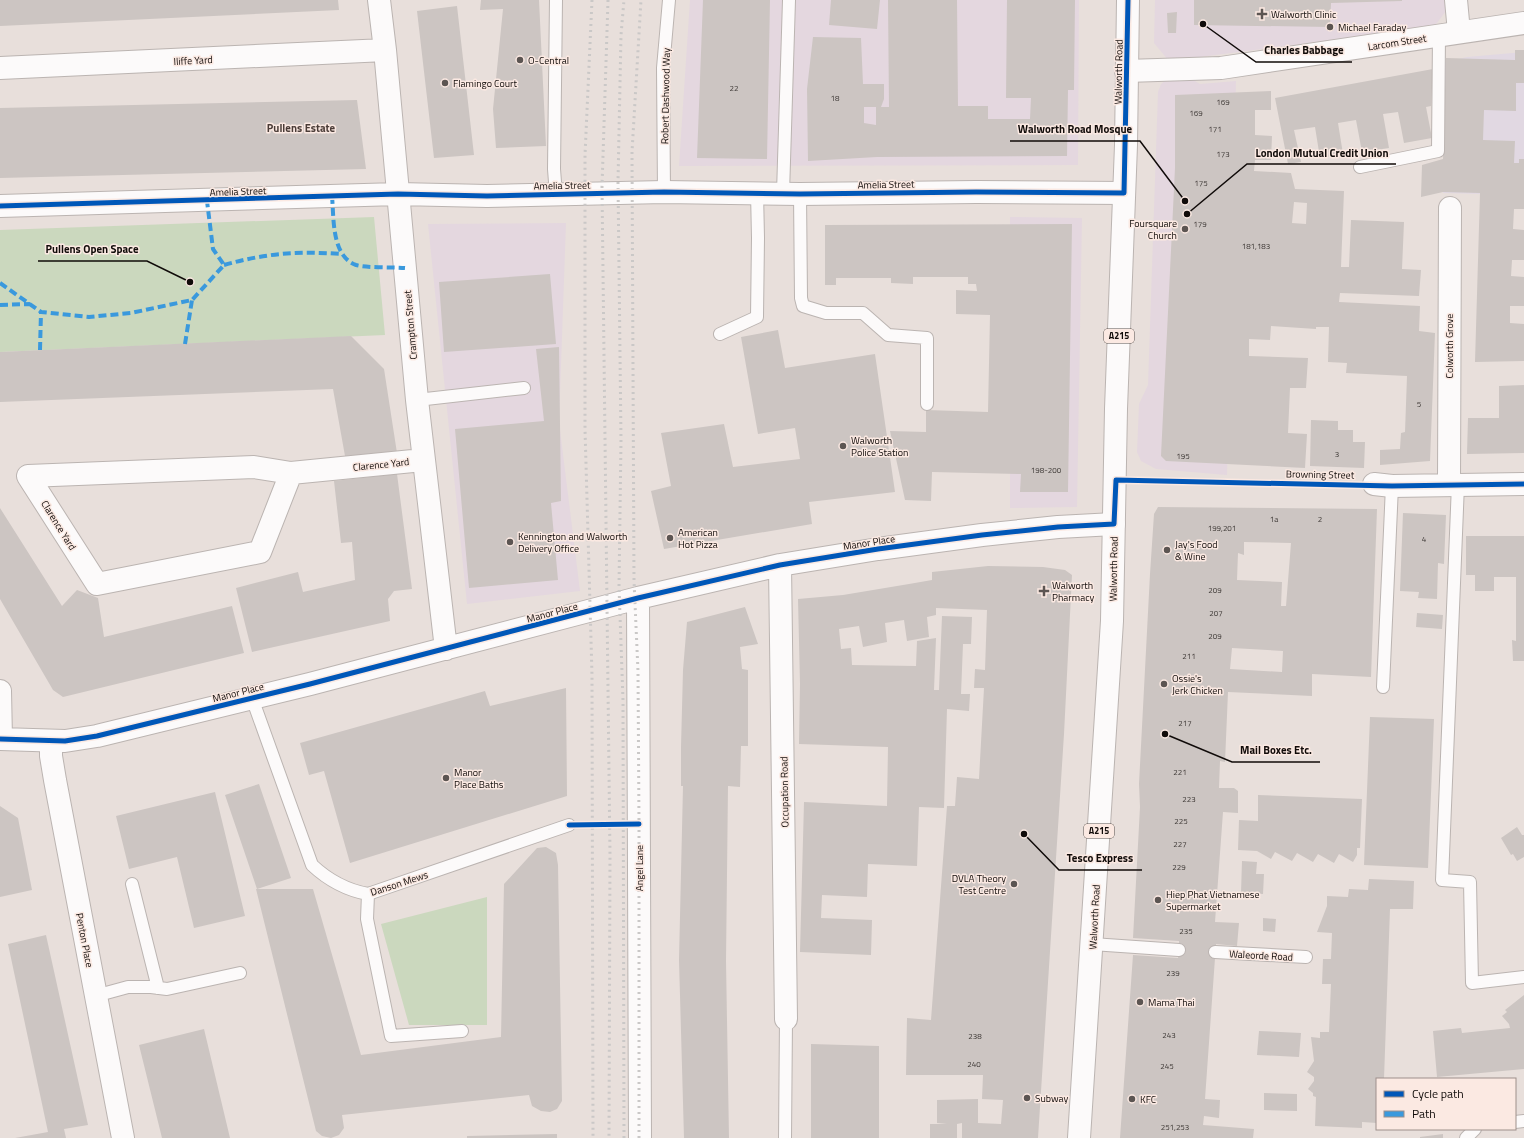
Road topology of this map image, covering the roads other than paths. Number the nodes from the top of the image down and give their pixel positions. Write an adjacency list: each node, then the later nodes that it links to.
1 (379, 0): 9 (street, Crampton Street)
2 (556, 0): 18 (lane)
3 (669, 0): 13 (lane, Robert Dashwood Way)
4 (789, 0): 15 (lane)
5 (1128, 0): 11 (street, Walworth Road / A215)
6 (1456, 0): 8 (street)
7 (1524, 23): 8 (street, Larcom Street)
8 (1449, 33): 11 (street, Larcom Street); 12 (lane)
9 (386, 50): 10 (street, Iliffe Yard); 17 (street, Crampton Street)
10 (0, 68)
11 (1126, 71): 16 (street, Walworth Road / A215)
12 (1360, 167)
13 (664, 192): 14 (street, Amelia Street); 18 (street, Amelia Street)
14 (757, 192): 15 (street, Amelia Street); 21 (lane)
15 (792, 193): 16 (street, Amelia Street); 24 (lane)
16 (1124, 193): 30 (street, Walworth Road / A215)
17 (398, 194): 18 (street, Amelia Street); 19 (street, Amelia Street); 23 (street, Crampton Street)
18 (556, 195)
19 (0, 206)
20 (1450, 208): 27 (street, Colworth Grove)
21 (720, 334)
22 (524, 388): 23 (lane)
23 (417, 400): 25 (street, Crampton Street)
24 (927, 404)
25 (423, 460): 26 (street, Clarence Yard); 33 (street, Crampton Street)
26 (291, 473): 26 (street, Clarence Yard)
27 (1453, 484): 28 (street); 29 (street); 47 (lane)
28 (1524, 484)
29 (1383, 485): 34 (lane)
30 (1114, 524): 31 (street, Manor Place); 42 (street, Walworth Road / A215)
31 (780, 565): 32 (street, Manor Place); 50 (street, Occupation Road)
32 (638, 598): 33 (street, Manor Place); 54 (street, Angel Lane)
33 (446, 649): 36 (street, Manor Place)
34 (1383, 687)
35 (0, 691): 37 (street)
36 (252, 698): 38 (street, Manor Place); 41 (lane, Danson Mews)
37 (0, 739): 38 (street, Manor Place)
38 (51, 742): 49 (street, Penton Place)
39 (569, 825): 41 (lane, Danson Mews)
40 (132, 884): 48 (lane)
41 (368, 894): 51 (lane)
42 (1092, 944): 43 (lane); 56 (street, Walworth Road / A215)
43 (1179, 950)
44 (1215, 952): 45 (lane, Waleorde Road)
45 (1306, 957)
46 (240, 973): 48 (lane)
47 (1524, 977)
48 (158, 988): 49 (lane)
49 (95, 996): 53 (street, Penton Place)
50 (786, 1019): 55 (lane)
51 (462, 1031)
52 (1474, 1130): 57 (lane)
53 (123, 1138)
54 (640, 1138)
55 (785, 1138)
56 (1079, 1138)
57 (1466, 1138)

